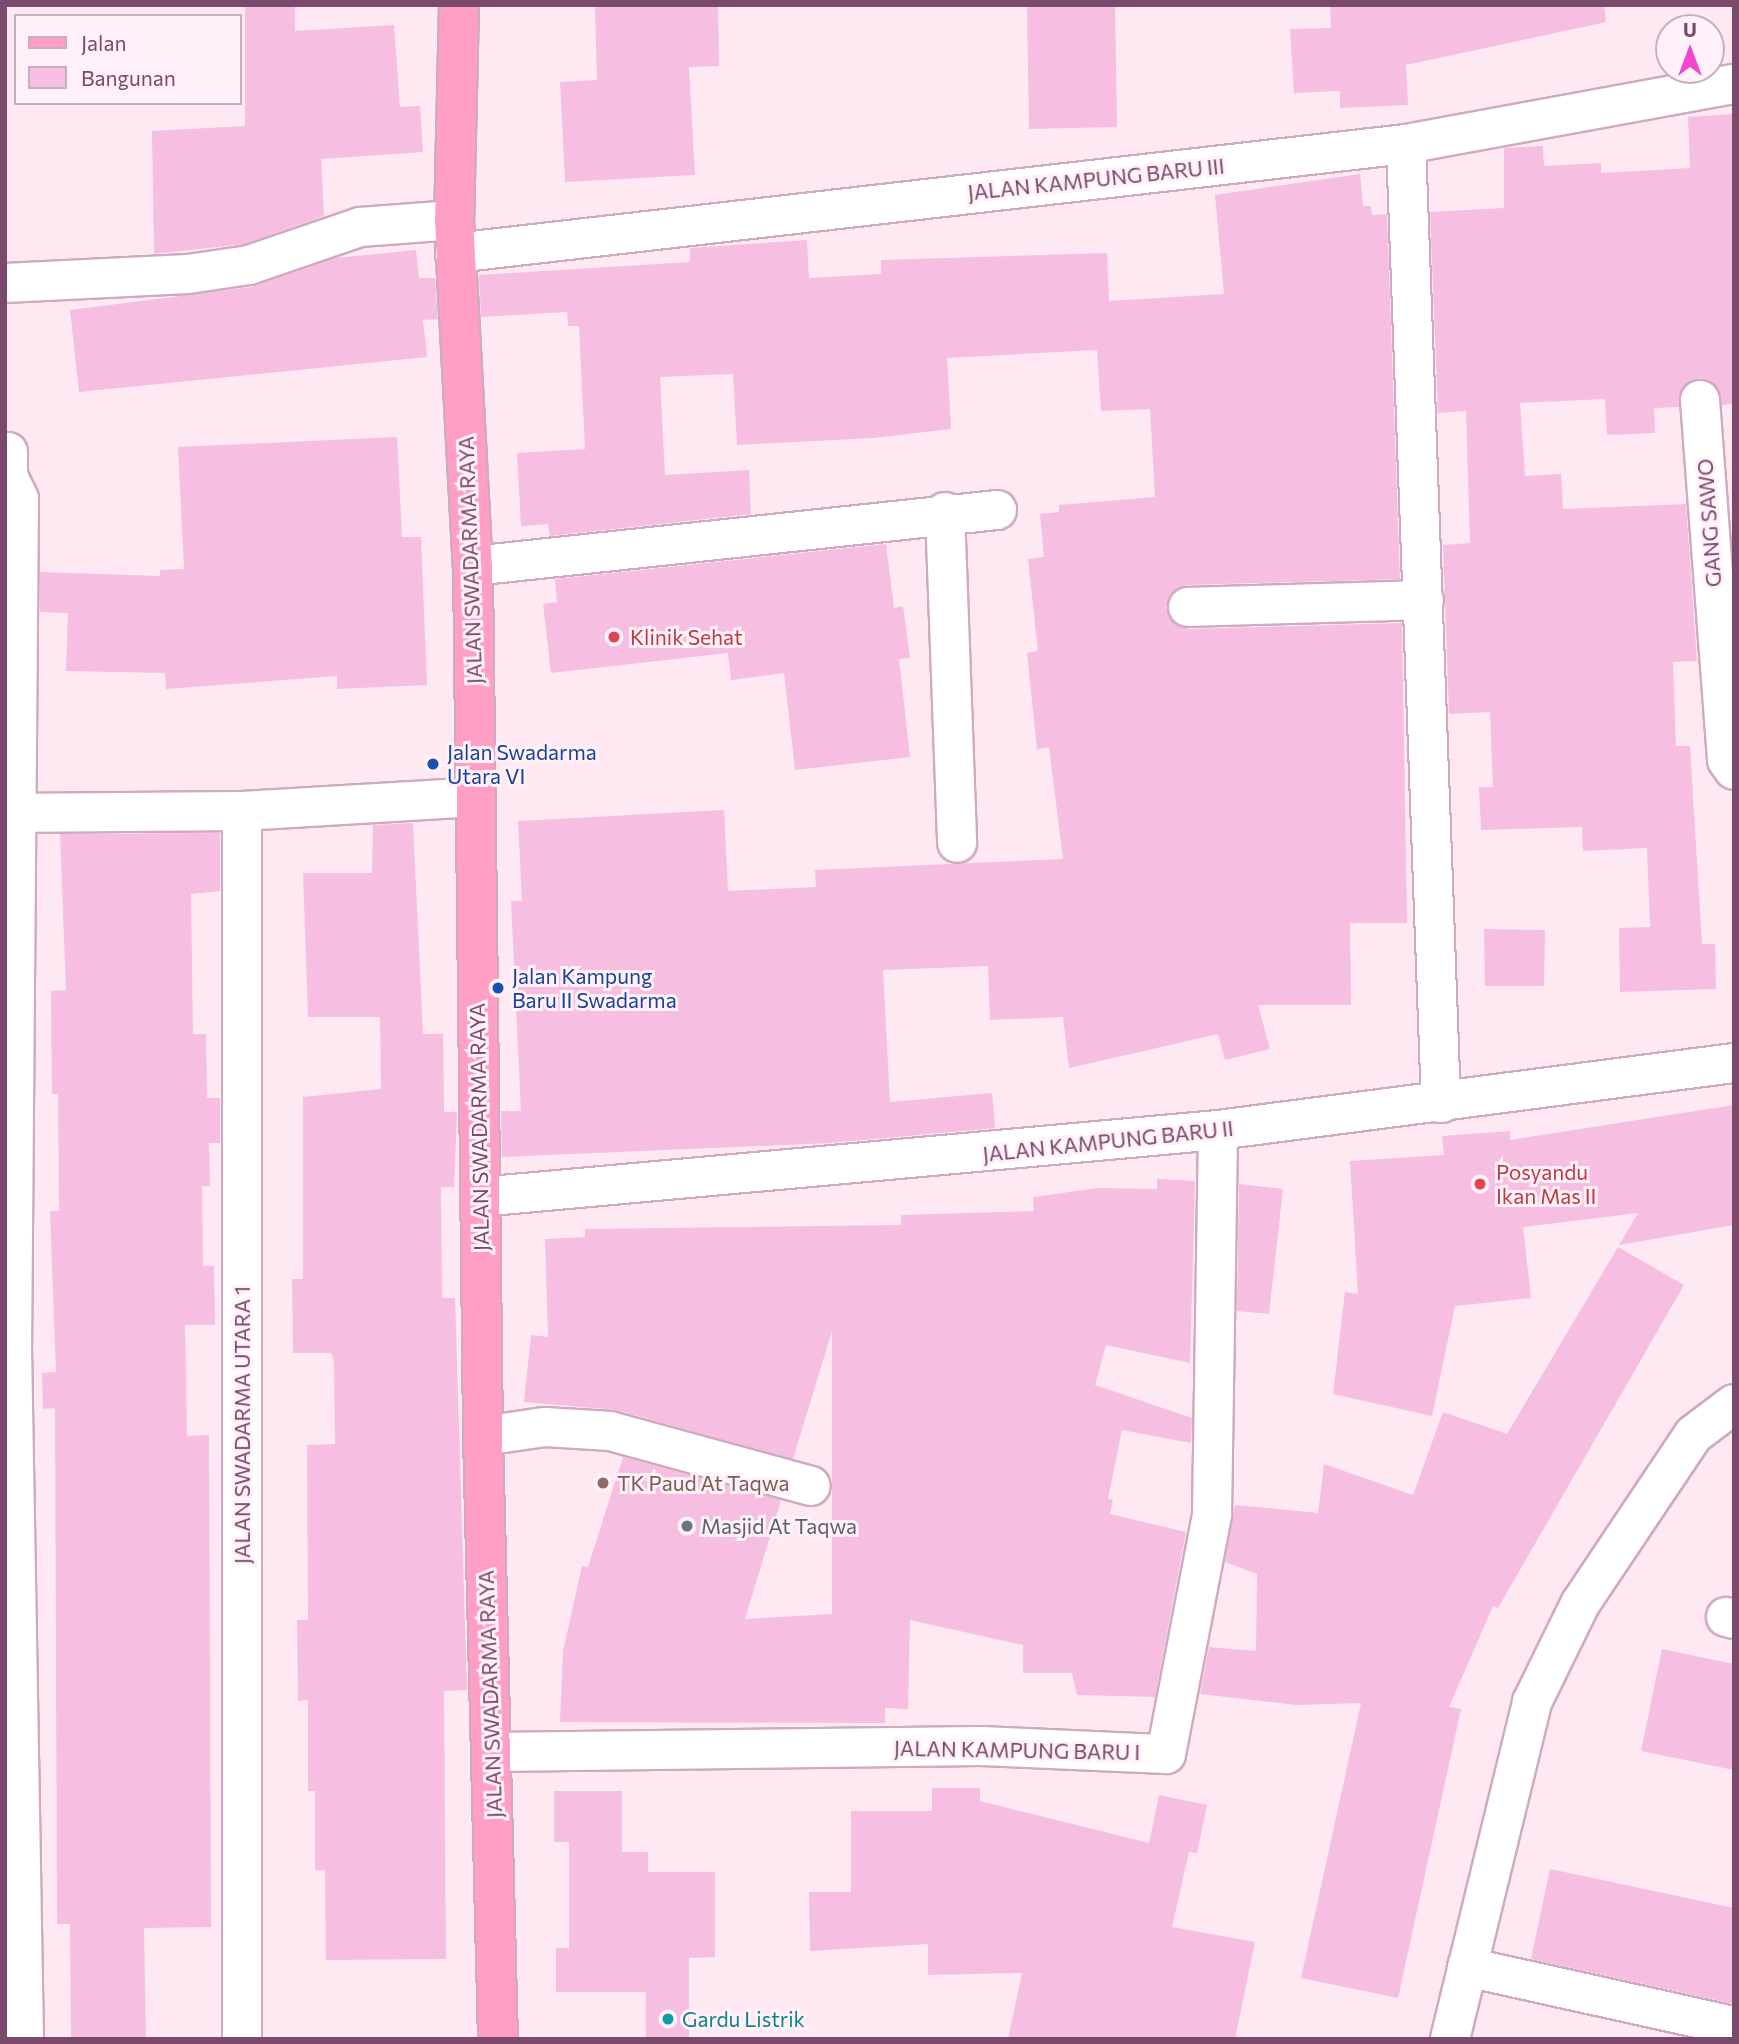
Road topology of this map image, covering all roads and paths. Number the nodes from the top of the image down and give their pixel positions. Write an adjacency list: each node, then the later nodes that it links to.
1 (460, 5): 4 (main road, JALAN SWADARMA RAYA)
2 (1734, 84): 3 (street, JALAN KAMPUNG BARU III)
3 (1406, 144): 4 (street, JALAN KAMPUNG BARU III); 11 (street)
4 (454, 237): 5 (street, JALAN KAMPUNG BARU III); 10 (main road, JALAN SWADARMA RAYA)
5 (5, 284)
6 (1700, 400): 13 (street, GANG SAWO)
7 (8, 452): 16 (street)
8 (997, 510): 9 (street)
9 (945, 512): 10 (street); 17 (street)
10 (473, 566): 14 (main road, JALAN SWADARMA RAYA)
11 (1423, 600): 12 (street); 19 (street)
12 (1188, 607)
13 (1734, 770)
14 (476, 797): 15 (street); 21 (main road, JALAN SWADARMA RAYA)
15 (242, 811): 16 (street); 30 (street, JALAN SWADARMA UTARA 1)
16 (9, 813): 22 (street)
17 (957, 843)
18 (1734, 1063): 19 (street, JALAN KAMPUNG BARU II)
19 (1441, 1103): 20 (street, JALAN KAMPUNG BARU II)
20 (1218, 1130): 21 (street, JALAN KAMPUNG BARU II); 26 (street, JALAN KAMPUNG BARU I)
21 (480, 1197): 24 (main road, JALAN SWADARMA RAYA)
22 (9, 1347): 29 (street)
23 (1734, 1404): 27 (street)
24 (483, 1436): 25 (street); 26 (main road, JALAN SWADARMA RAYA)
25 (811, 1486)
26 (492, 1752): 31 (main road, JALAN SWADARMA RAYA)
27 (1467, 1967): 28 (street); 32 (street)
28 (1734, 2025)
29 (23, 2039)
30 (242, 2039)
31 (498, 2039)
32 (1450, 2039)

